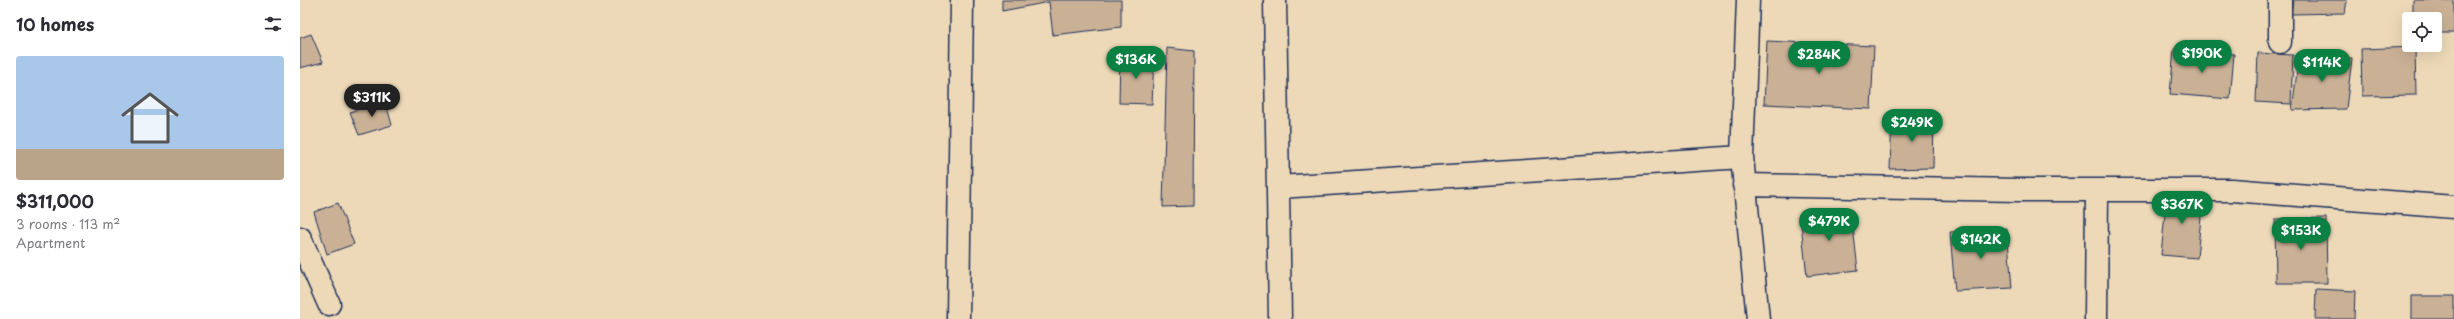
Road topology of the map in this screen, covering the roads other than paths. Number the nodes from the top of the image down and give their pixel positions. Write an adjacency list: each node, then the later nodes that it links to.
1 (962, 0): 13 (street)
2 (1275, 0): 8 (street)
3 (1748, 0): 6 (street)
4 (2280, 0): 5 (street)
5 (2280, 42)
6 (1742, 157): 7 (street); 8 (street)
7 (1744, 185): 9 (street); 15 (street)
8 (1279, 187): 14 (street)
9 (2097, 190): 10 (street); 16 (street)
10 (2454, 207)
11 (300, 238): 12 (street)
12 (329, 304)
13 (958, 319)
14 (1280, 319)
15 (1758, 319)
16 (2096, 319)

